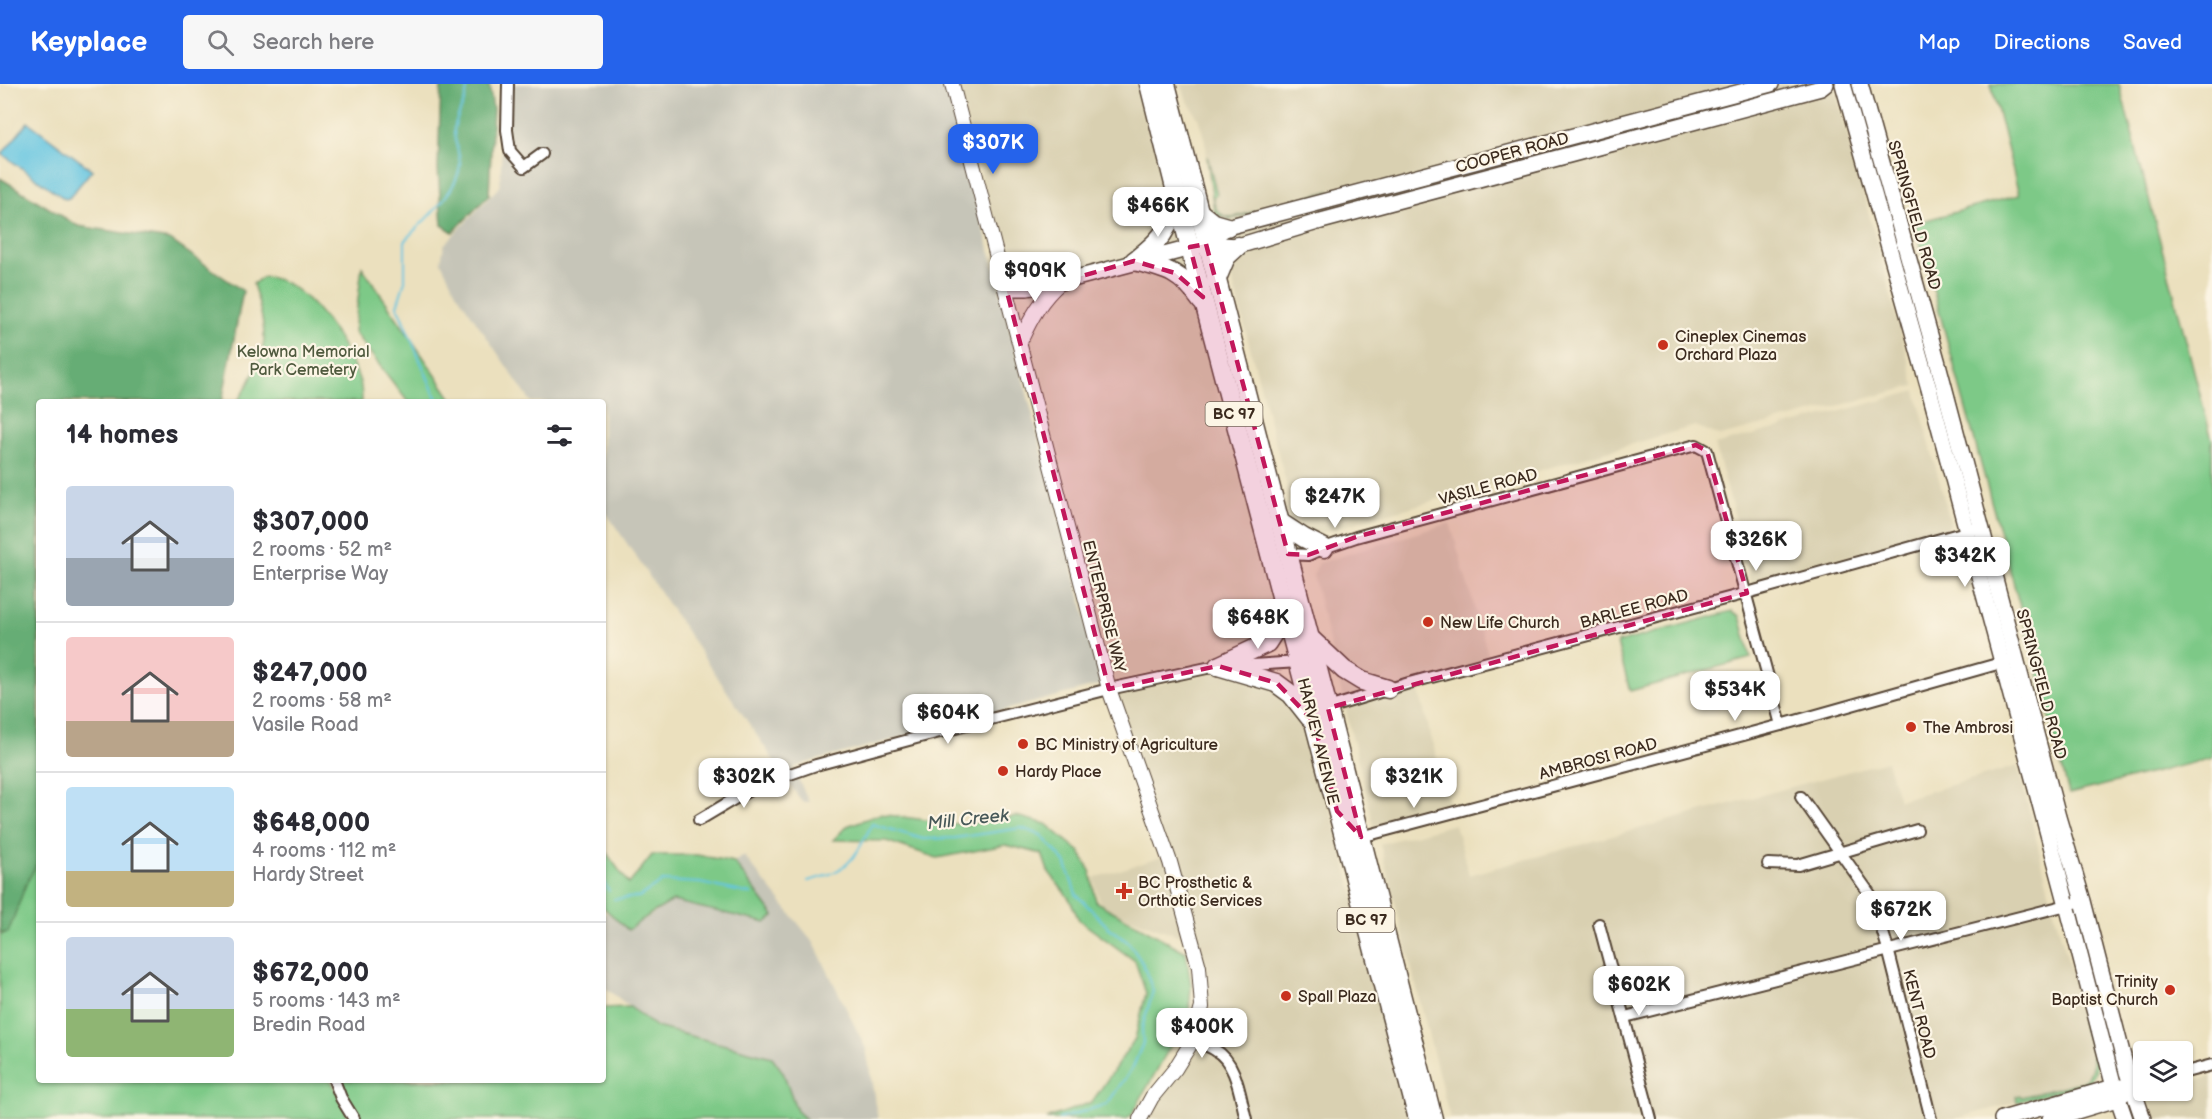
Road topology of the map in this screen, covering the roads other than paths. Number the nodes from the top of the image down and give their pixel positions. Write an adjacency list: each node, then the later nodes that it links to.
1 (508, 84): 9 (street)
2 (952, 84): 18 (street, ENTERPRISE WAY)
3 (1149, 84): 10 (highway, HARVEY AVENUE / BC 97)
4 (1166, 84): 11 (highway, HARVEY AVENUE / BC 97)
5 (1771, 84): 12 (main road, COOPER ROAD)
6 (1826, 84): 14 (main road, COOPER ROAD)
7 (1844, 84): 22 (main road, SPRINGFIELD ROAD)
8 (1860, 84): 22 (main road, SPRINGFIELD ROAD)
9 (542, 154)
10 (1172, 175): 13 (highway, HARVEY AVENUE / BC 97); 15 (highway)
11 (1198, 211): 12 (highway); 13 (highway, HARVEY AVENUE / BC 97)
12 (1227, 227): 13 (main road, COOPER ROAD)
13 (1198, 245): 14 (main road, COOPER ROAD); 15 (main road, COOPER ROAD); 16 (highway, HARVEY AVENUE / BC 97); 19 (highway, HARVEY AVENUE / BC 97)
14 (1238, 246): 16 (highway)
15 (1134, 261): 17 (main road, COOPER ROAD); 19 (highway)
16 (1216, 281): 21 (highway, HARVEY AVENUE / BC 97)
17 (1061, 282): 18 (main road, COOPER ROAD); 20 (street)
18 (1006, 288): 20 (street, ENTERPRISE WAY)
19 (1206, 309): 21 (highway, HARVEY AVENUE / BC 97)
20 (1020, 342): 32 (street, ENTERPRISE WAY)
21 (1270, 520): 23 (highway); 24 (highway); 25 (highway, HARVEY AVENUE / BC 97)
22 (1974, 529): 26 (street, BARLEE ROAD); 28 (main road, SPRINGFIELD ROAD); 30 (main road, SPRINGFIELD ROAD)
23 (1323, 548): 24 (street, VASILE ROAD); 26 (street, VASILE ROAD)
24 (1288, 554): 27 (highway, HARVEY AVENUE / BC 97)
25 (1280, 593): 29 (highway, HARVEY AVENUE / BC 97); 31 (highway)
26 (1747, 593): 33 (street, BARLEE ROAD); 36 (street)
27 (1310, 639): 33 (highway); 34 (highway, HARVEY AVENUE / BC 97)
28 (2017, 658): 30 (street, AMBROSI ROAD); 44 (main road, SPRINGFIELD ROAD)
29 (1299, 662): 31 (street); 34 (highway); 35 (highway, HARVEY AVENUE / BC 97)
30 (2001, 663): 36 (street, AMBROSI ROAD); 45 (main road, SPRINGFIELD ROAD)
31 (1218, 666): 32 (street); 35 (highway)
32 (1109, 689): 39 (street); 49 (street, ENTERPRISE WAY)
33 (1388, 689): 34 (street, BARLEE ROAD)
34 (1326, 699): 41 (highway, HARVEY AVENUE / BC 97)
35 (1314, 722): 38 (highway, HARVEY AVENUE / BC 97)
36 (1781, 724): 41 (street, AMBROSI ROAD)
37 (1801, 797): 42 (street, KENT ROAD)
38 (1337, 811): 41 (highway); 61 (highway, HARVEY AVENUE / BC 97)
39 (699, 820)
40 (1917, 830): 42 (street)
41 (1361, 837): 62 (highway, HARVEY AVENUE / BC 97)
42 (1842, 852): 43 (street); 47 (street, KENT ROAD)
43 (1767, 864)
44 (2083, 901): 45 (street); 51 (main road, SPRINGFIELD ROAD)
45 (2067, 904): 47 (street); 55 (main road, SPRINGFIELD ROAD)
46 (1599, 924): 48 (street)
47 (1888, 949): 48 (street); 64 (street, KENT ROAD)
48 (1625, 1017): 63 (street)
49 (1193, 1040): 59 (street, ENTERPRISE WAY); 60 (street)
50 (2212, 1065): 52 (street)
51 (2133, 1070)
52 (2193, 1070)
53 (335, 1083): 58 (street)
54 (2133, 1086): 55 (main road)
55 (2115, 1093): 57 (main road); 65 (main road); 68 (main road, SPRINGFIELD ROAD)
56 (2140, 1101): 69 (main road, SPRINGFIELD ROAD)
57 (2086, 1108): 66 (main road); 67 (main road)
58 (354, 1119)
59 (1140, 1119)
60 (1246, 1119)
61 (1418, 1119)
62 (1433, 1119)
63 (1650, 1119)
64 (1931, 1119)
65 (2002, 1119)
66 (2050, 1119)
67 (2118, 1119)
68 (2125, 1119)
69 (2143, 1119)

